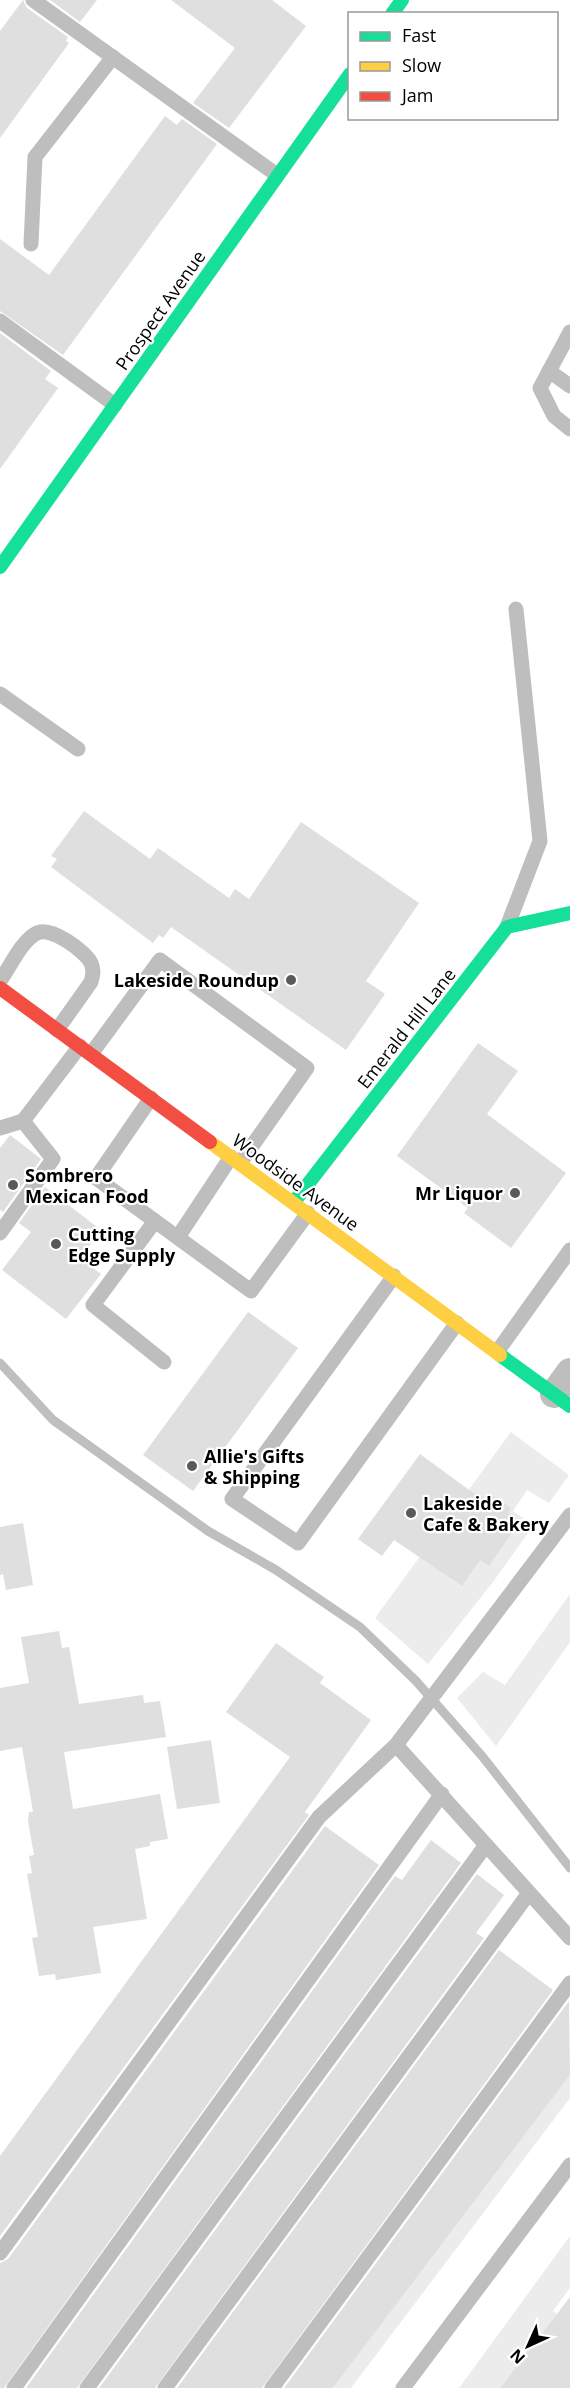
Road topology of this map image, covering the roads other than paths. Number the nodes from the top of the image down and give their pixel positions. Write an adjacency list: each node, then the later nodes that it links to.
1 (33, 0): 2 (lane)
2 (113, 57): 4 (lane); 5 (lane)
3 (348, 77): 4 (street, Prospect Avenue)
4 (277, 175): 10 (street, Prospect Avenue)
5 (31, 243)
6 (0, 321): 10 (lane)
7 (570, 332): 8 (lane)
8 (549, 371): 9 (lane); 11 (lane)
9 (570, 386)
10 (115, 405): 12 (street, Prospect Avenue)
11 (570, 429)
12 (0, 567)
13 (516, 609): 17 (lane)
14 (0, 694): 15 (lane)
15 (78, 749)
16 (570, 913): 17 (street)
17 (507, 927): 26 (street, Emerald Hill Lane)
18 (0, 981): 20 (lane)
19 (0, 988): 20 (street, Woodside Avenue)
20 (57, 1030): 21 (street, Woodside Avenue)
21 (86, 1050): 22 (street, Woodside Avenue); 23 (lane); 25 (lane)
22 (151, 1098): 25 (street, Woodside Avenue); 28 (lane)
23 (23, 1120): 24 (lane); 29 (lane)
24 (0, 1128)
25 (235, 1160): 26 (street, Woodside Avenue); 30 (lane)
26 (294, 1202): 27 (street, Woodside Avenue)
27 (308, 1213): 30 (lane); 32 (street, Woodside Avenue)
28 (155, 1221): 30 (lane); 35 (lane)
29 (0, 1233)
30 (178, 1238)
31 (570, 1250): 34 (lane)
32 (394, 1276): 33 (street, Woodside Avenue); 33 (lane)
33 (457, 1323): 34 (street, Woodside Avenue)
34 (497, 1353): 36 (street, Woodside Avenue)
35 (164, 1362)
36 (565, 1391)
37 (570, 1515): 38 (lane)
38 (396, 1745): 39 (lane); 45 (lane)
39 (442, 1794): 40 (lane); 46 (lane)
40 (486, 1845): 41 (lane); 47 (lane)
41 (530, 1893): 42 (lane); 48 (lane)
42 (570, 1938)
43 (570, 1983): 49 (lane)
44 (570, 2165): 50 (lane)
45 (0, 2253)
46 (14, 2388)
47 (87, 2388)
48 (165, 2388)
49 (272, 2388)
50 (403, 2388)

